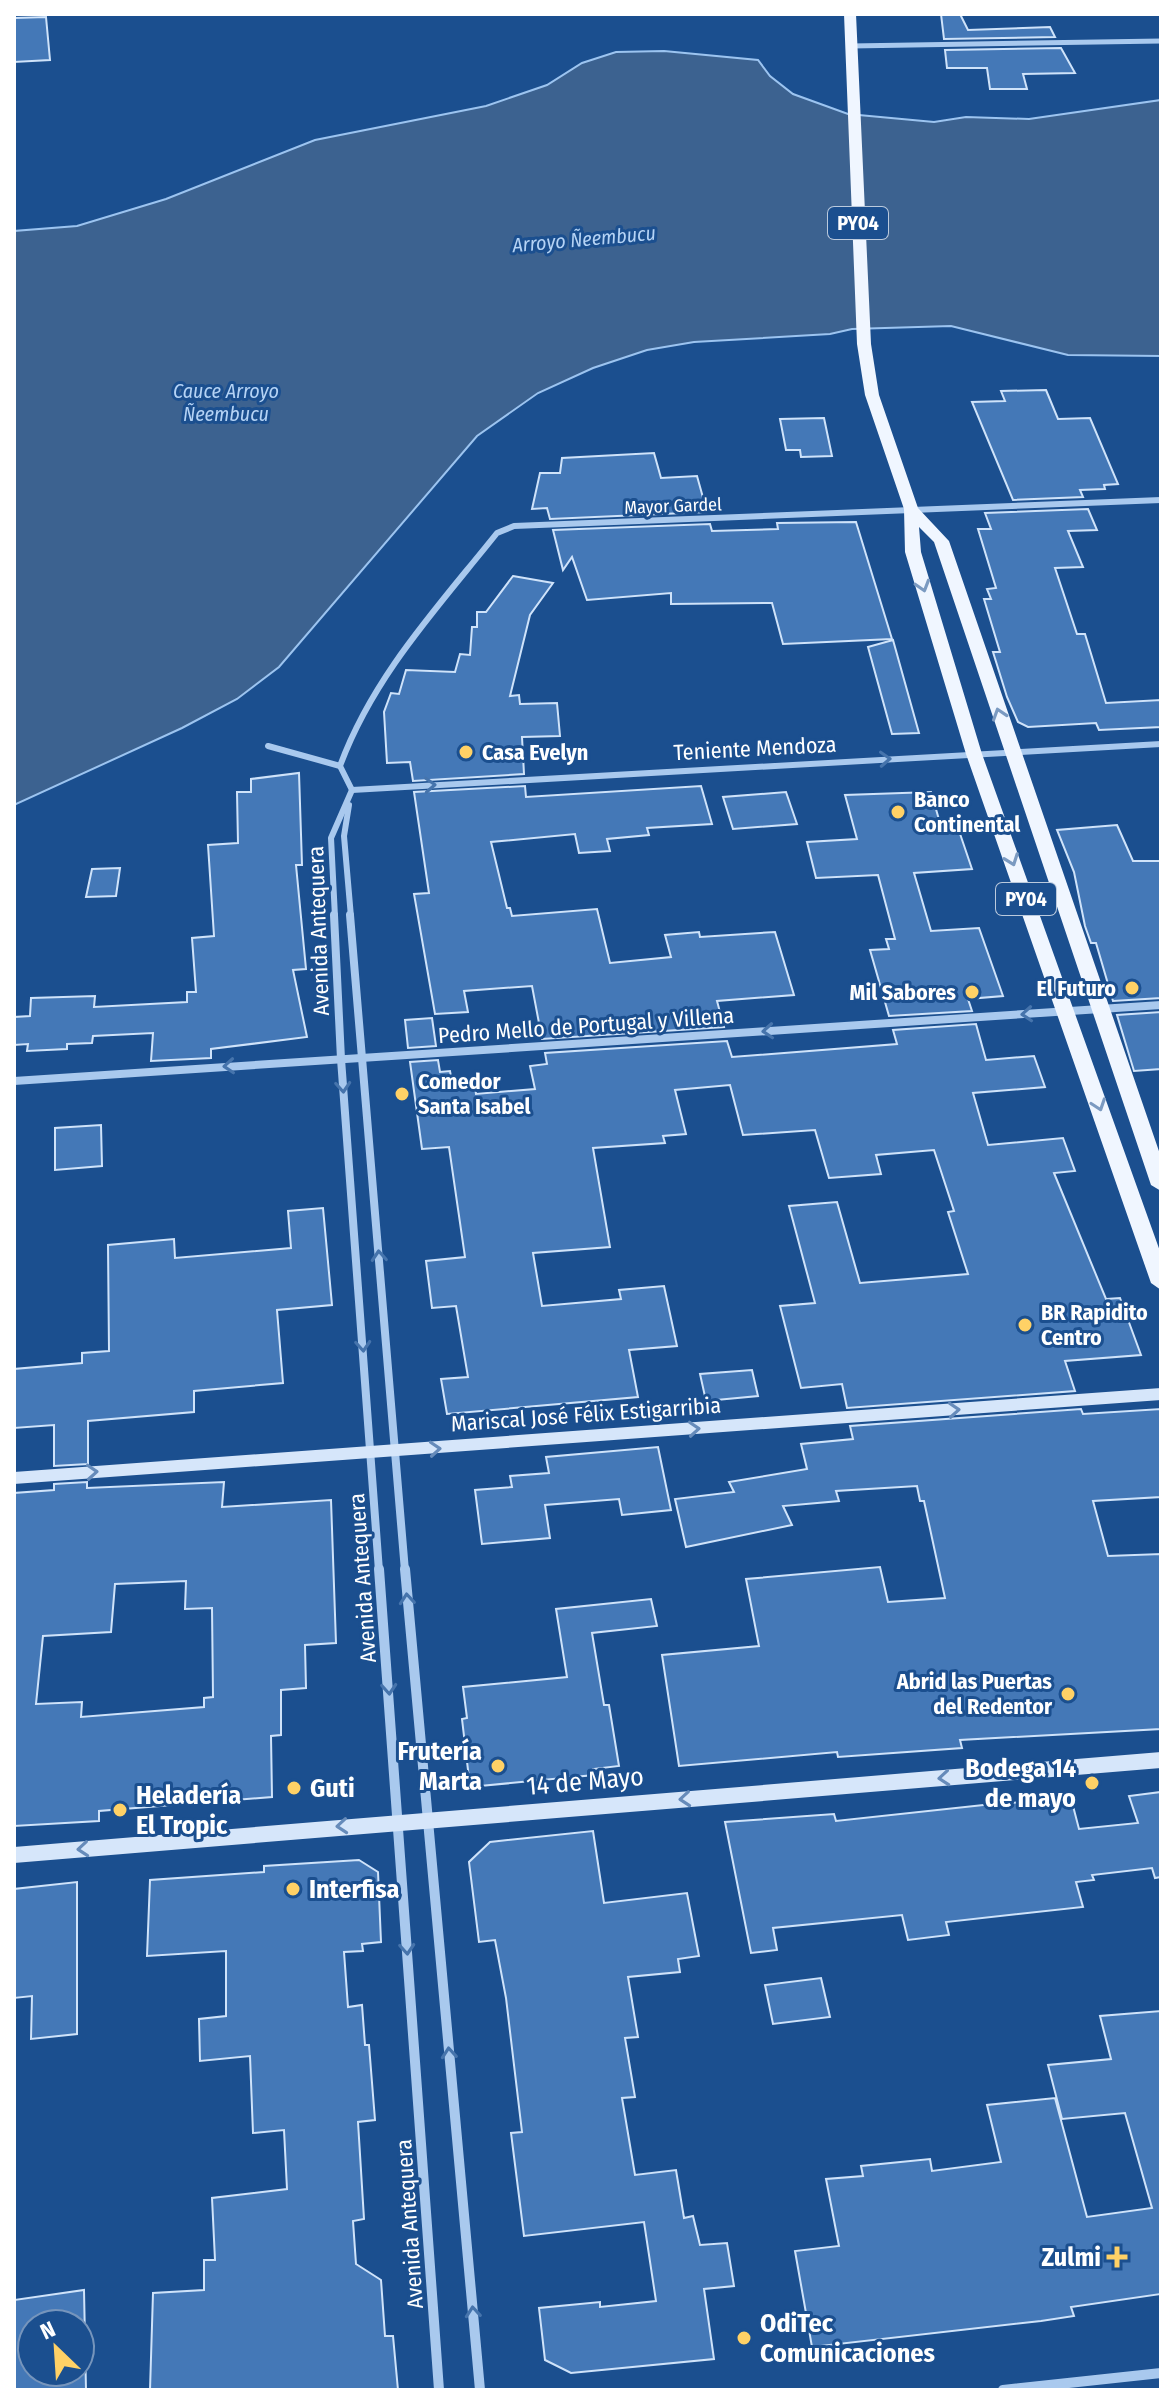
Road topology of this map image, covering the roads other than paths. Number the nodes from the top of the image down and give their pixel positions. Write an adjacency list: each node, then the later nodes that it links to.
1 (850, 14): 3 (main road, PY04)
2 (1161, 41): 3 (street)
3 (851, 46): 5 (main road, PY04)
4 (1161, 500): 5 (street, Mayor Gardel)
5 (911, 509): 8 (main road, PY04, one-way to 5); 9 (main road, PY04, one-way to 9); 10 (street, Mayor Gardel)
6 (1161, 744): 8 (street, Teniente Mendoza)
7 (268, 746): 10 (street)
8 (1011, 751): 9 (street, Teniente Mendoza); 13 (main road, PY04)
9 (974, 754): 11 (street, Teniente Mendoza, one-way to 9); 14 (main road, PY04, one-way to 14)
10 (340, 766): 11 (street)
11 (352, 790): 15 (street, Avenida Antequera); 16 (street, Avenida Antequera)
12 (1161, 1005): 13 (street, Pedro Mello de Portugal y Villena)
13 (1098, 1008): 14 (street, Pedro Mello de Portugal y Villena); 18 (main road, PY04)
14 (1067, 1011): 15 (street, Pedro Mello de Portugal y Villena, one-way to 15); 19 (main road, PY04, one-way to 19)
15 (364, 1057): 16 (street, Pedro Mello de Portugal y Villena); 21 (street, Avenida Antequera, one-way to 15)
16 (341, 1059): 17 (street, Pedro Mello de Portugal y Villena, one-way to 17); 22 (street, Avenida Antequera, one-way to 22)
17 (14, 1081)
18 (1161, 1185)
19 (1161, 1283)
20 (1161, 1394): 21 (main road, Mariscal José Félix Estigarribia, one-way to 20)
21 (394, 1452): 22 (main road, Mariscal José Félix Estigarribia); 25 (street, Avenida Antequera, one-way to 21)
22 (371, 1453): 23 (main road, Mariscal José Félix Estigarribia, one-way to 22); 26 (street, Avenida Antequera, one-way to 26)
23 (14, 1478)
24 (1161, 1760): 25 (main road, 14 de Mayo, one-way to 25)
25 (427, 1819): 26 (main road, 14 de Mayo); 30 (street, Avenida Antequera, one-way to 25)
26 (398, 1821): 27 (main road, 14 de Mayo, one-way to 27); 29 (street, Avenida Antequera, one-way to 29)
27 (14, 1855)
28 (1161, 2373): 31 (street)
29 (439, 2390)
30 (480, 2390)
31 (1003, 2390)

